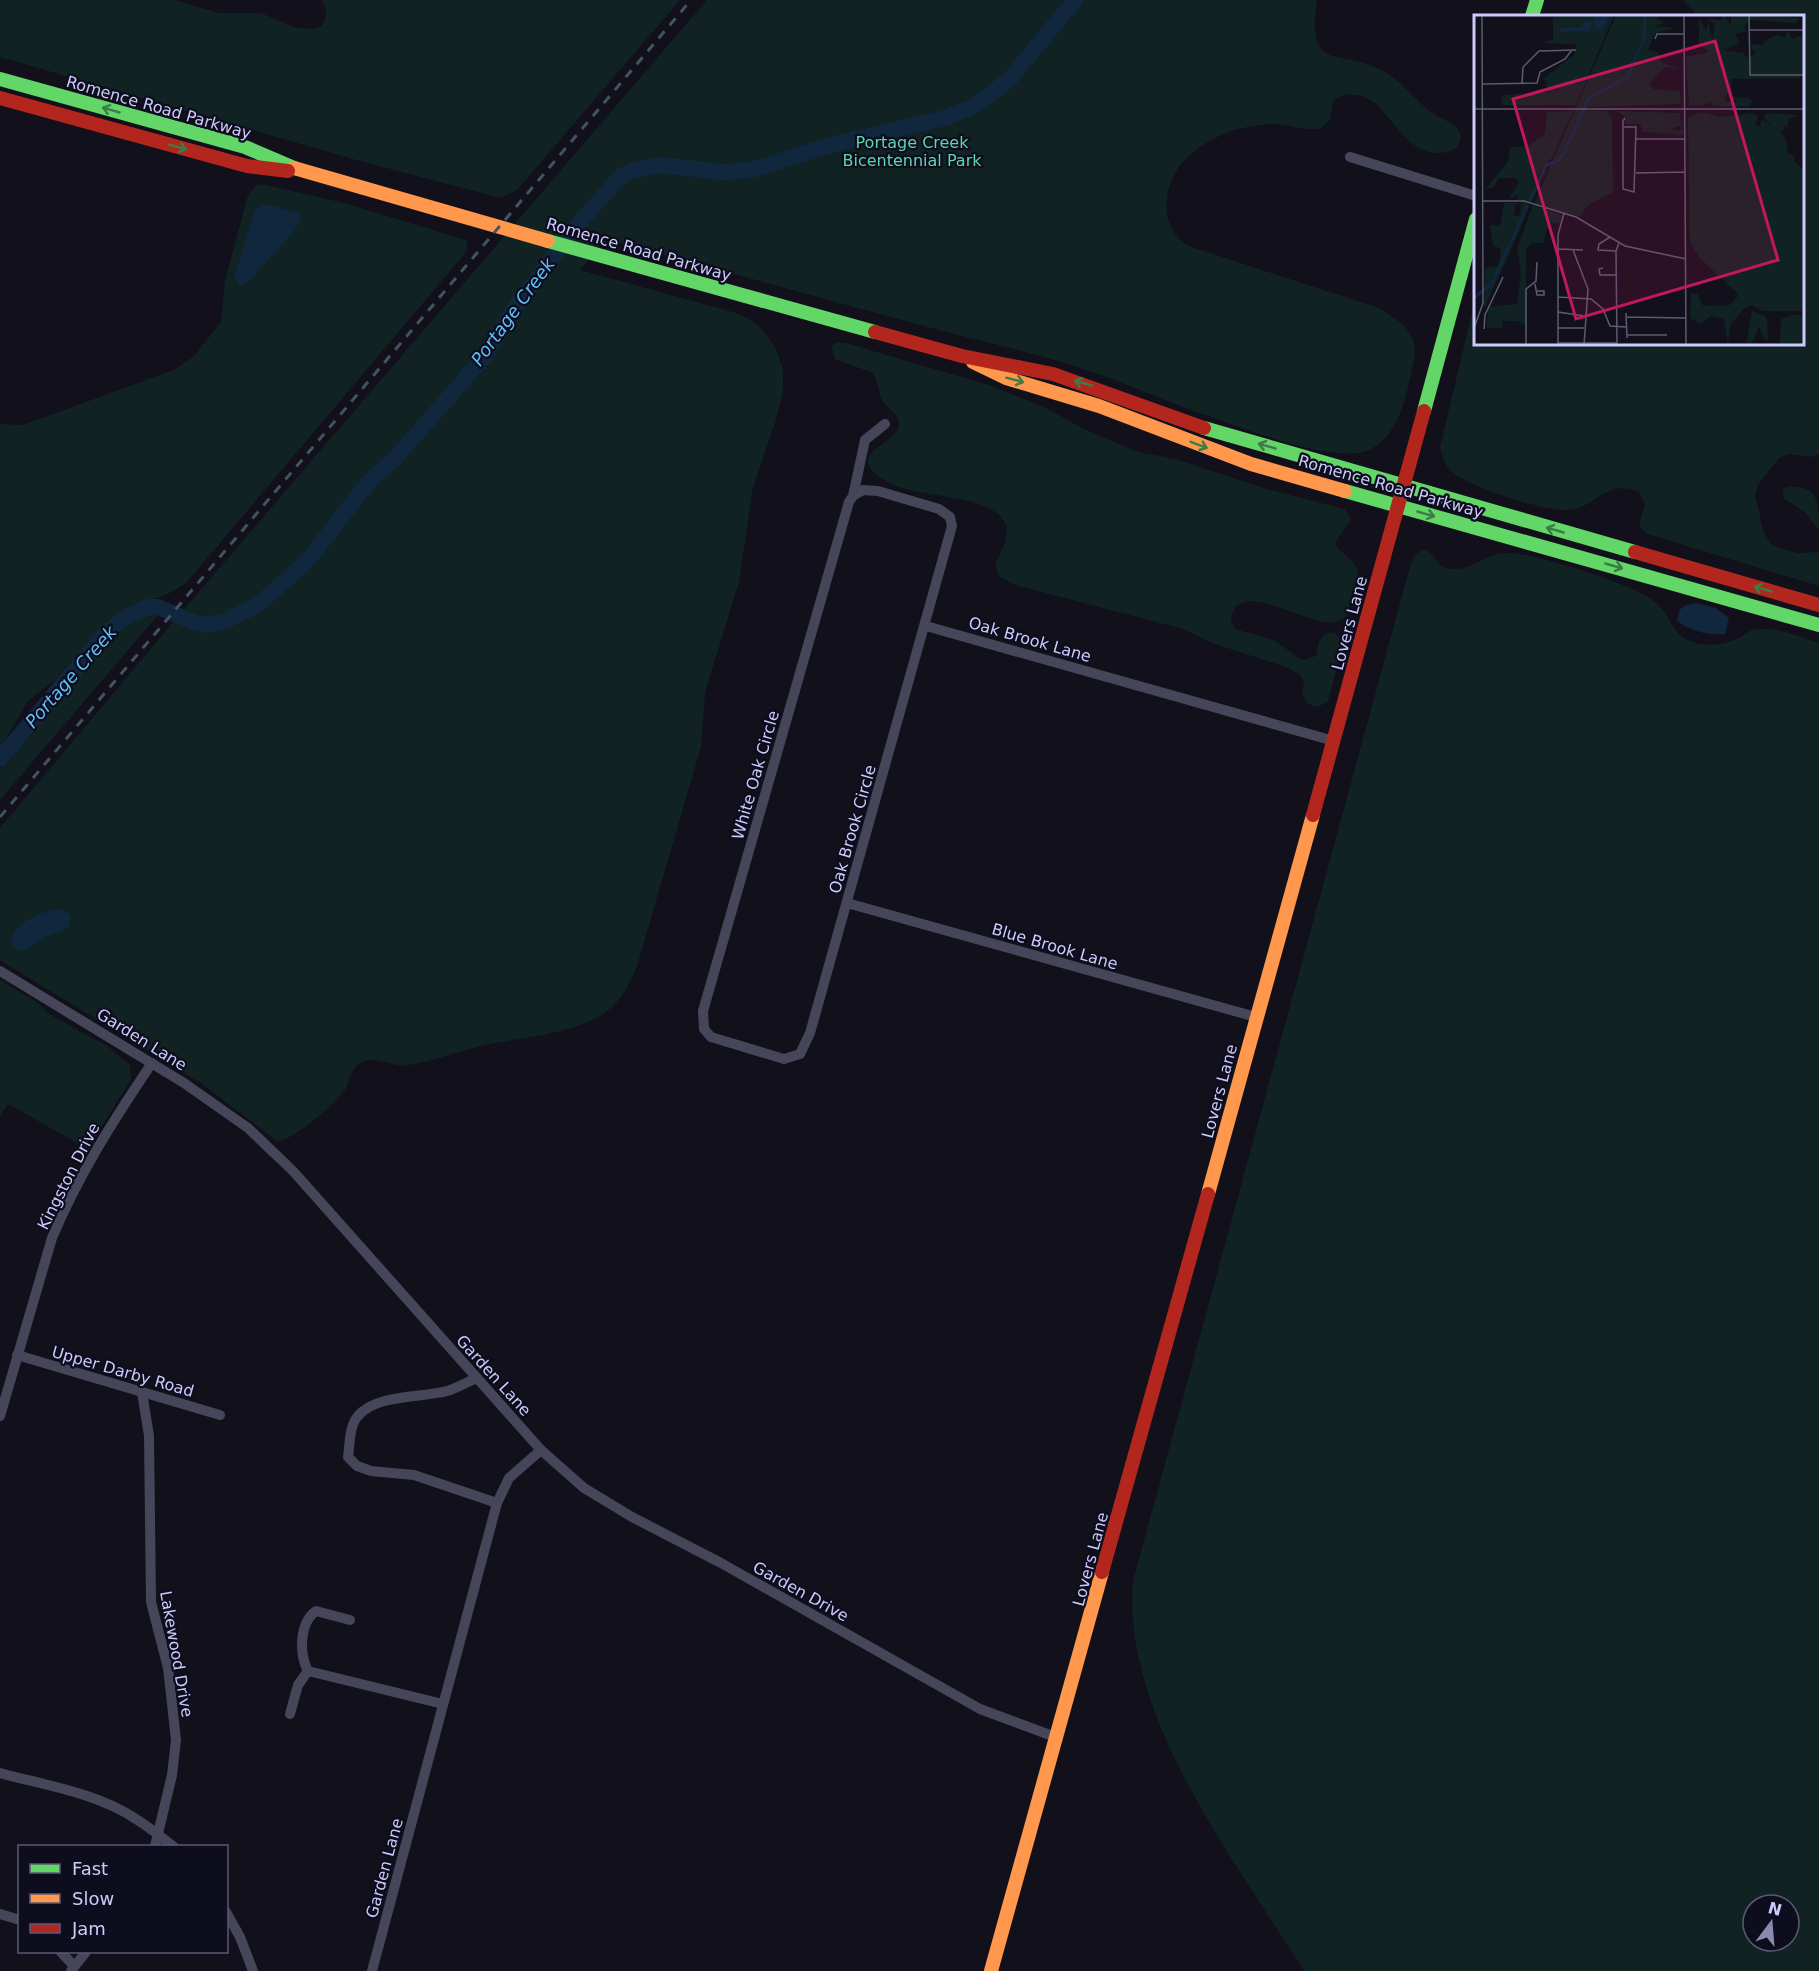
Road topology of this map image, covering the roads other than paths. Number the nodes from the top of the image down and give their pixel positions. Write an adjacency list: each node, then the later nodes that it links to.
1 (1537, 0): 2 (street)
2 (1532, 15)
3 (7, 81): 4 (street); 6 (street, Romence Road Parkway, one-way to 3)
4 (4, 100): 6 (street, Romence Road Parkway, one-way to 6)
5 (1350, 157): 7 (street)
6 (306, 173): 9 (street, Romence Road Parkway)
7 (1474, 195)
8 (1474, 226): 11 (street, Lovers Lane)
9 (962, 356): 11 (street, Romence Road Parkway, one-way to 9); 13 (street, Romence Road Parkway, one-way to 13)
10 (885, 424): 12 (street, White Oak Circle)
11 (1403, 486): 13 (street, Lovers Lane); 14 (street, Romence Road Parkway, one-way to 11)
12 (853, 496): 16 (street); 21 (street, White Oak Circle)
13 (1398, 506): 15 (street, Romence Road Parkway, one-way to 15); 17 (street, Lovers Lane)
14 (1819, 605)
15 (1819, 625)
16 (926, 626): 17 (street, Oak Brook Lane); 18 (street, Oak Brook Circle)
17 (1334, 741): 20 (street, Lovers Lane)
18 (847, 903): 20 (street, Blue Brook Lane); 21 (street, Oak Brook Circle)
19 (0, 970): 22 (street, Garden Lane)
20 (1256, 1017): 34 (street, Lovers Lane)
21 (808, 1041)
22 (152, 1063): 23 (street, Kingston Drive); 24 (street, Garden Lane)
23 (17, 1355): 25 (street, Upper Darby Road); 27 (street, Kingston Drive)
24 (477, 1378): 28 (street, Garden Lane); 29 (street)
25 (142, 1392): 26 (street, Upper Darby Road); 36 (street, Lakewood Drive)
26 (220, 1415)
27 (0, 1416)
28 (541, 1450): 29 (street, Garden Lane); 34 (street, Garden Drive)
29 (497, 1503): 32 (street, Garden Lane)
30 (350, 1620): 31 (street)
31 (308, 1671): 32 (street); 33 (street)
32 (443, 1704): 44 (street, Garden Lane)
33 (290, 1714)
34 (1058, 1738): 45 (street, Lovers Lane)
35 (0, 1773): 36 (street)
36 (157, 1842)
37 (0, 1914): 39 (street)
38 (228, 1916): 43 (street)
39 (18, 1919)
40 (62, 1953): 42 (street)
41 (85, 1953): 42 (street)
42 (73, 1968)
43 (253, 1971)
44 (372, 1971)
45 (991, 1971)

